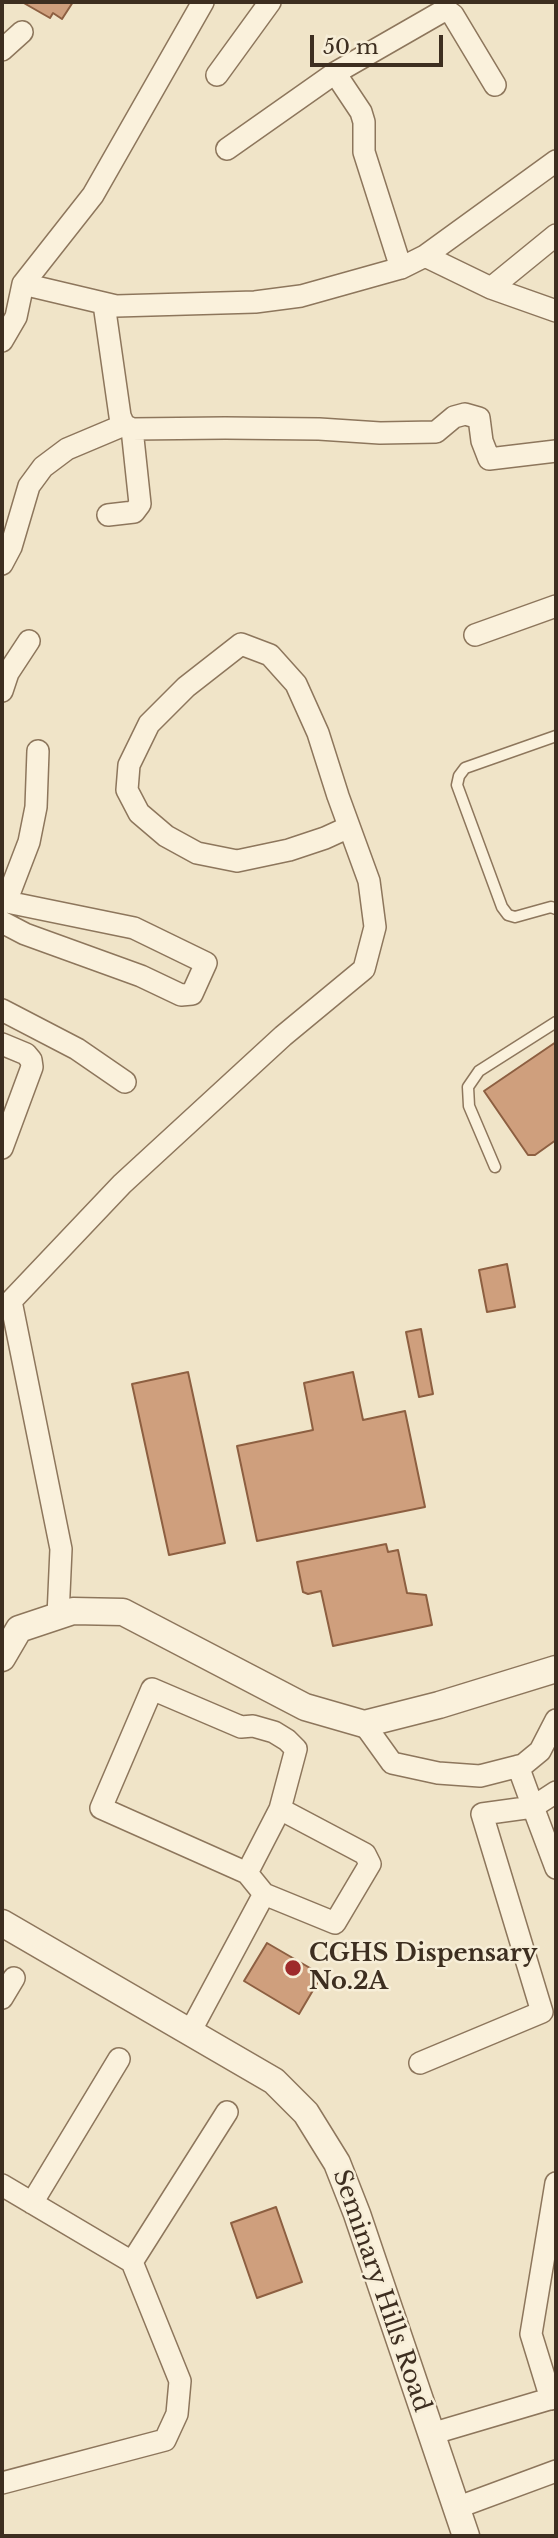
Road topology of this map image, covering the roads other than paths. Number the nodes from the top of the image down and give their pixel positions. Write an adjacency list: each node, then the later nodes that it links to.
1 (203, 2): 14 (street)
2 (270, 2): 7 (street)
3 (428, 9): 6 (street); 8 (street)
4 (22, 32): 5 (street)
5 (2, 50)
6 (335, 73): 9 (street); 13 (street)
7 (217, 75)
8 (495, 85)
9 (228, 149)
10 (556, 161): 12 (street)
11 (556, 235): 15 (street)
12 (425, 256): 13 (street); 15 (street)
13 (401, 268): 16 (street)
14 (23, 284): 16 (street); 18 (street)
15 (491, 288): 17 (street)
16 (104, 304): 20 (street)
17 (556, 311)
18 (9, 313): 19 (street)
19 (2, 341)
20 (128, 427): 21 (street); 22 (street); 23 (street)
21 (556, 451)
22 (108, 515)
23 (2, 564)
24 (556, 606): 25 (street)
25 (475, 635)
26 (29, 641): 27 (street)
27 (2, 691)
28 (556, 736): 32 (lane)
29 (38, 751): 31 (street)
30 (349, 827): 30 (street); 39 (street)
31 (3, 908): 31 (street)
32 (556, 909)
33 (2, 1010): 36 (street)
34 (556, 1022): 38 (lane)
35 (2, 1044): 37 (street)
36 (124, 1082)
37 (2, 1148)
38 (495, 1167)
39 (58, 1616): 40 (street); 43 (street)
40 (2, 1658)
41 (556, 1669): 43 (street)
42 (556, 1720): 44 (street)
43 (363, 1724): 44 (street)
44 (517, 1766): 46 (street)
45 (556, 1792): 46 (street)
46 (533, 1807): 48 (street); 56 (street)
47 (280, 1810): 49 (street); 49 (street); 50 (street)
48 (556, 1868)
49 (247, 1873): 50 (street)
50 (264, 1894): 54 (street)
51 (2, 1923): 54 (street, Seminary Hills Road)
52 (14, 1978): 53 (street)
53 (2, 1998)
54 (190, 2032): 63 (street, Seminary Hills Road)
55 (119, 2059): 60 (street)
56 (420, 2063)
57 (227, 2112): 61 (street)
58 (556, 2183): 62 (street)
59 (2, 2185): 60 (street)
60 (32, 2203): 61 (street)
61 (132, 2262): 65 (street)
62 (554, 2398): 63 (street)
63 (431, 2434): 66 (street, Seminary Hills Road)
64 (556, 2471): 66 (street)
65 (2, 2483)
66 (456, 2508): 67 (street, Seminary Hills Road)
67 (466, 2536)

